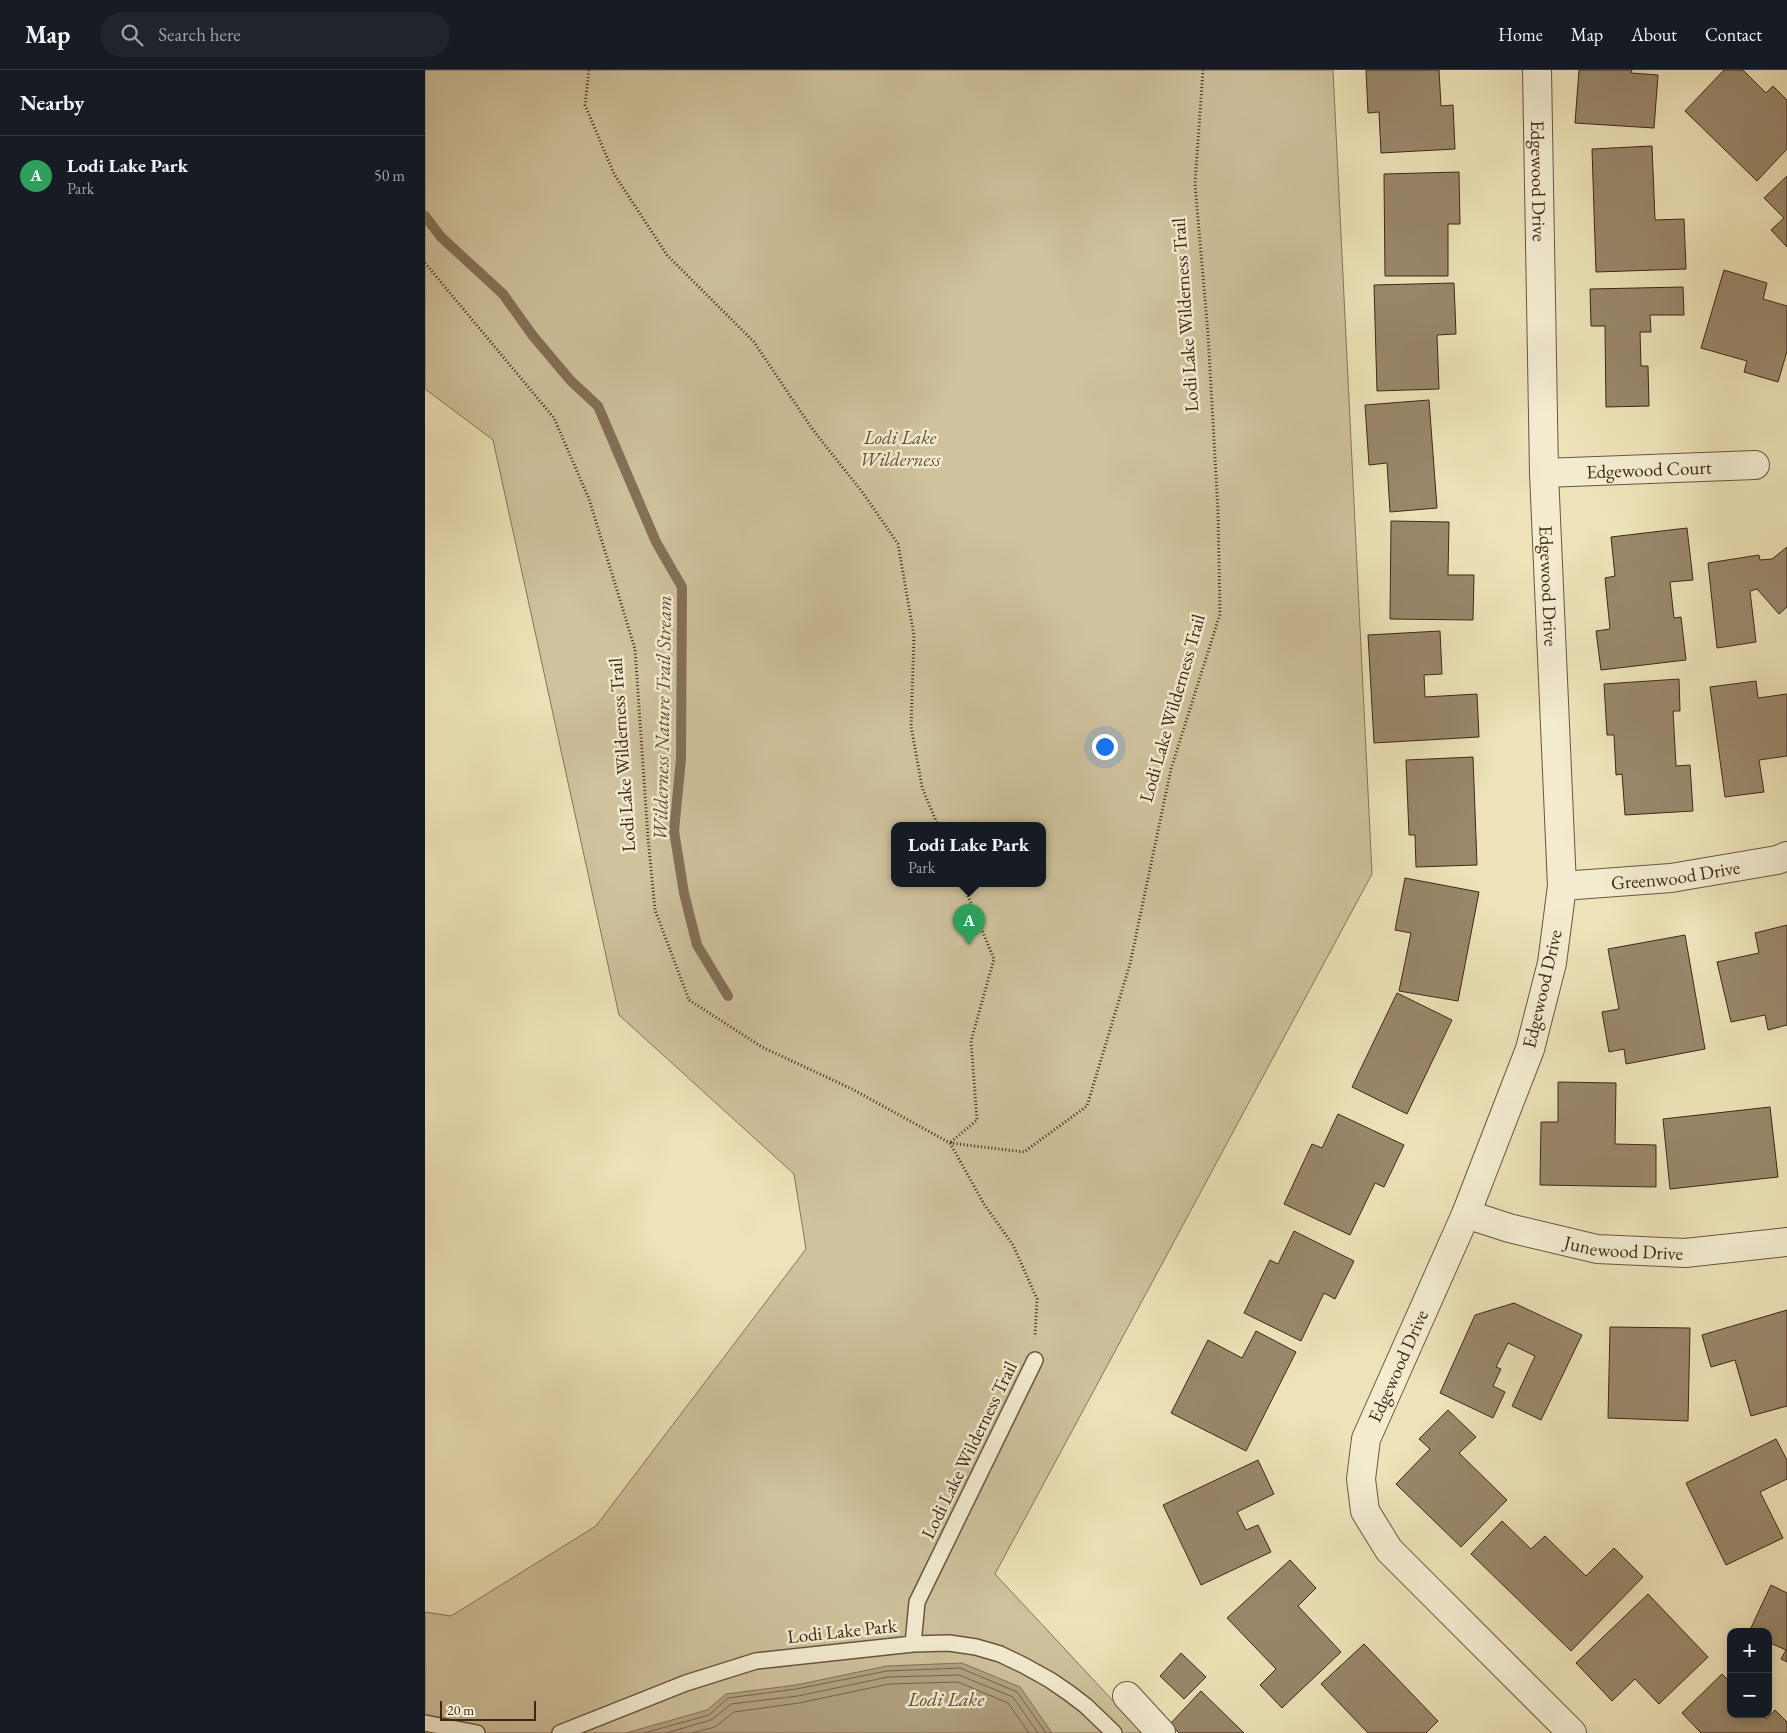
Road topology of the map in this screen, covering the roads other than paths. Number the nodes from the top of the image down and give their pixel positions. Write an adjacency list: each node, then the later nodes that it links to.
1 (1537, 70): 3 (street, Edgewood Drive)
2 (1755, 465): 3 (street, Edgewood Court)
3 (1544, 473): 5 (street, Edgewood Drive)
4 (1787, 856): 5 (street, Greenwood Drive)
5 (1562, 886): 6 (street, Edgewood Drive)
6 (1466, 1214): 7 (street, Junewood Drive); 16 (street, Edgewood Drive)
7 (1787, 1242)
8 (1035, 1360): 9 (lane, Lodi Lake Wilderness Trail)
9 (913, 1644): 13 (lane, Lodi Lake Park); 14 (lane, Lodi Lake Park)
10 (1127, 1696): 15 (street)
11 (425, 1723): 12 (lane)
12 (477, 1733)
13 (560, 1733)
14 (1114, 1733)
15 (1161, 1733)
16 (1572, 1733)

